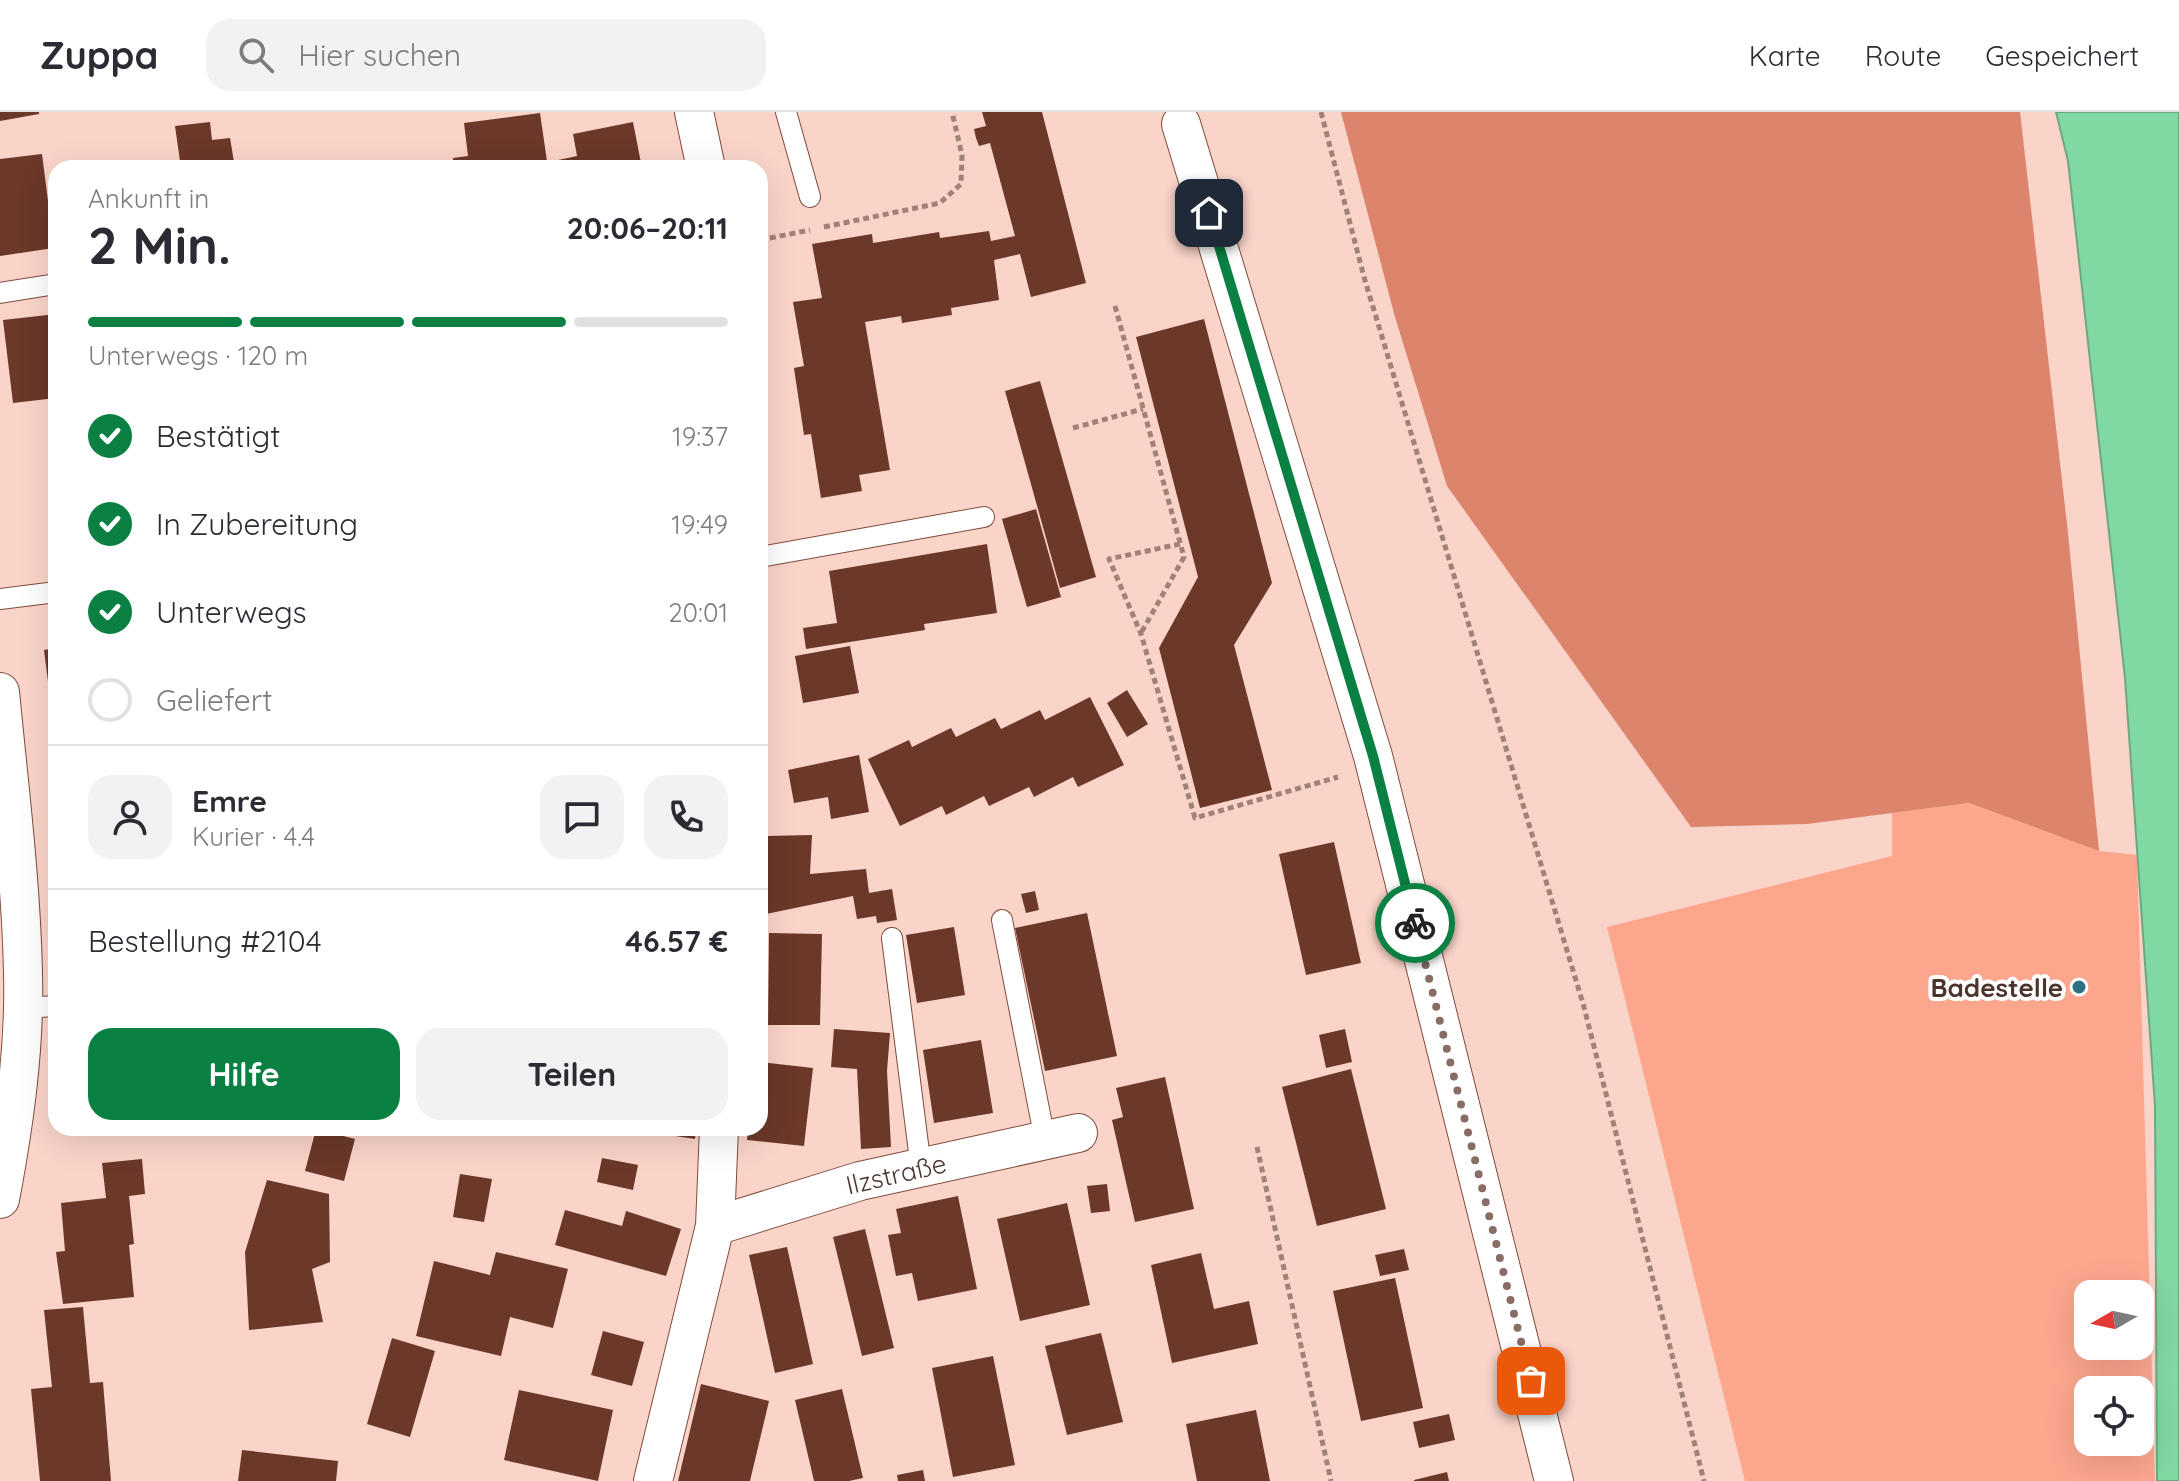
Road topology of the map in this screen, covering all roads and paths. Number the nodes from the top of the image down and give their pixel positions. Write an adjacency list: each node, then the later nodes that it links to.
1 (694, 112): 6 (street)
2 (786, 112): 7 (lane)
3 (952, 112): 8 (path)
4 (1321, 112): 34 (path)
5 (1181, 124): 21 (street)
6 (704, 160)
7 (810, 197)
8 (768, 238)
9 (48, 285): 10 (lane)
10 (0, 293)
11 (1115, 306): 12 (path)
12 (1143, 409): 13 (path); 15 (path)
13 (1073, 428)
14 (984, 517): 16 (lane)
15 (1180, 544): 19 (path); 19 (path)
16 (768, 556)
17 (48, 593): 18 (lane)
18 (0, 599)
19 (1141, 634): 21 (path)
20 (0, 692): 24 (street)
21 (1376, 766): 33 (street)
22 (1002, 920): 26 (lane)
23 (892, 938): 28 (lane)
24 (39, 1007): 29 (street)
25 (719, 1136): 30 (street)
26 (1062, 1136): 28 (street, Ilzstraße)
27 (1257, 1147): 32 (path)
28 (921, 1168): 30 (street, Ilzstraße)
29 (0, 1199)
30 (715, 1226): 31 (street)
31 (653, 1481)
32 (1331, 1481)
33 (1554, 1481)
34 (1704, 1481)

